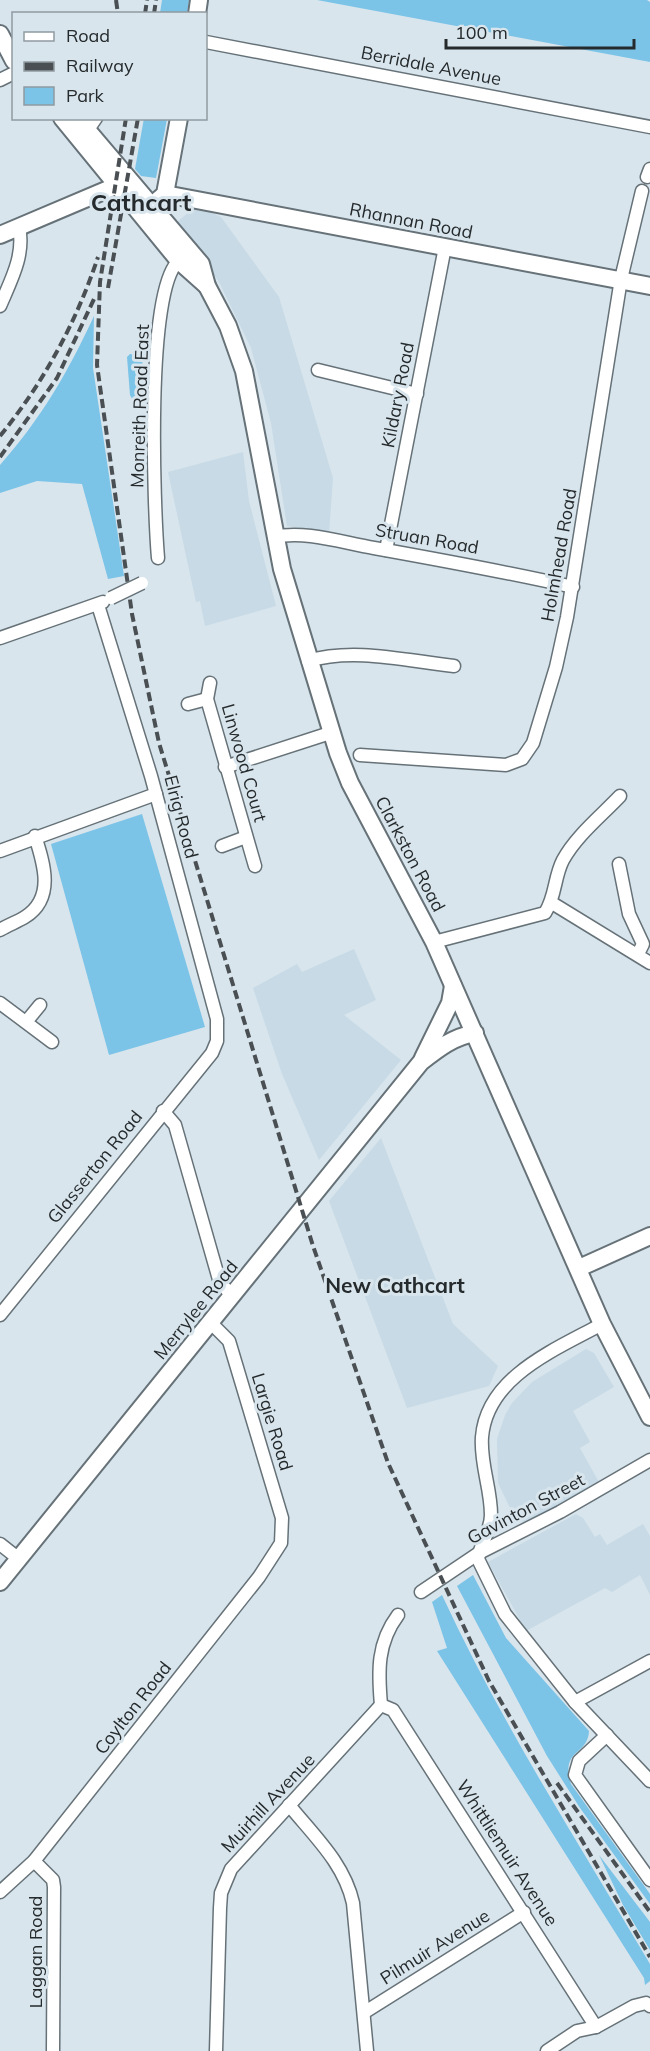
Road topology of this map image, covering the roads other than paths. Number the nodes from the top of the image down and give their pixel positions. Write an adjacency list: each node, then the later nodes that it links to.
1 (0, 34): 3 (main road)
2 (207, 42): 8 (street, Berridale Avenue)
3 (12, 59): 4 (street)
4 (0, 80)
5 (64, 120): 9 (main road, Clarkston Road)
6 (178, 120): 11 (main road)
7 (87, 123): 12 (main road, Clarkston Road)
8 (650, 127)
9 (118, 185): 12 (main road, Clarkston Road); 13 (main road); 16 (main road, Clarkston Road)
10 (642, 191): 17 (street, Holmhead Road)
11 (165, 194): 12 (main road); 15 (main road, Rhannan Road)
12 (151, 206): 18 (main road, Clarkston Road)
13 (19, 227): 14 (main road); 20 (street)
14 (0, 235)
15 (445, 247): 17 (main road, Rhannan Road); 22 (street, Kildary Road)
16 (179, 261): 18 (main road, Clarkston Road); 25 (street, Monreith Road East)
17 (621, 279): 19 (main road, Rhannan Road); 27 (street, Holmhead Road)
18 (207, 286): 23 (main road, Clarkston Road)
19 (650, 286)
20 (0, 306)
21 (318, 370): 22 (street)
22 (417, 394): 24 (street, Kildary Road)
23 (274, 537): 24 (street, Struan Road); 30 (main road, Clarkston Road)
24 (386, 550): 27 (street, Struan Road)
25 (158, 558)
26 (142, 583): 28 (street, bridge)
27 (573, 586): 36 (street, Holmhead Road)
28 (98, 606): 29 (street); 38 (street, Elrig Road)
29 (0, 638)
30 (308, 661): 31 (street); 35 (main road, Clarkston Road)
31 (454, 666)
32 (210, 683): 33 (street, Linwood Court)
33 (207, 699): 34 (street, Linwood Court); 37 (street, Linwood Court)
34 (188, 704)
35 (330, 733): 37 (street); 48 (main road, Clarkston Road)
36 (360, 755)
37 (225, 767): 41 (street, Linwood Court)
38 (156, 794): 40 (street); 56 (street, Elrig Road)
39 (620, 796): 46 (street)
40 (35, 836): 43 (street); 47 (street)
41 (246, 837): 42 (street, Linwood Court); 45 (street, Linwood Court)
42 (222, 846)
43 (0, 851)
44 (619, 864): 49 (street)
45 (255, 866)
46 (552, 903): 48 (street); 49 (street)
47 (0, 930)
48 (434, 942): 51 (main road, Clarkston Road)
49 (638, 954): 50 (street)
50 (650, 963)
51 (453, 987): 55 (main road, Clarkston Road); 58 (main road, Merrylee Road)
52 (0, 1003): 54 (street)
53 (40, 1005): 54 (street)
54 (26, 1022): 57 (street)
55 (472, 1025): 58 (main road, Merrylee Road); 61 (main road, Clarkston Road)
56 (217, 1041): 59 (street, Glasserton Road)
57 (52, 1042)
58 (424, 1055): 62 (main road, Merrylee Road)
59 (163, 1111): 62 (street); 63 (street, Glasserton Road)
60 (650, 1236): 61 (main road)
61 (579, 1268): 65 (main road, Clarkston Road)
62 (233, 1296): 64 (main road, Merrylee Road)
63 (0, 1315)
64 (211, 1323): 68 (street, Largie Road); 71 (main road, Merrylee Road)
65 (602, 1324): 66 (main road, Clarkston Road); 70 (street)
66 (650, 1417)
67 (650, 1460): 70 (street, Gavinton Street)
68 (283, 1538): 81 (street, Coylton Road)
69 (0, 1544): 71 (street)
70 (479, 1553): 73 (street, Gavinton Street); 76 (street)
71 (19, 1559): 72 (main road, Merrylee Road)
72 (0, 1582)
73 (421, 1592)
74 (398, 1615): 77 (street)
75 (650, 1661): 76 (street)
76 (575, 1702): 78 (street)
77 (381, 1705): 80 (street, Muirhill Avenue); 84 (street, Whittliemuir Avenue)
78 (607, 1735): 79 (street); 82 (street)
79 (650, 1781)
80 (289, 1805): 86 (street); 89 (street, Muirhill Avenue)
81 (34, 1861): 83 (street, Coylton Road); 88 (street, Laggan Road)
82 (650, 1880)
83 (0, 1892)
84 (524, 1912): 86 (street, Pilmuir Avenue); 87 (street, Whittliemuir Avenue)
85 (648, 2005): 87 (street)
86 (365, 2012): 90 (street)
87 (596, 2027): 91 (street)
88 (53, 2051)
89 (216, 2051)
90 (368, 2051)
91 (547, 2051)

